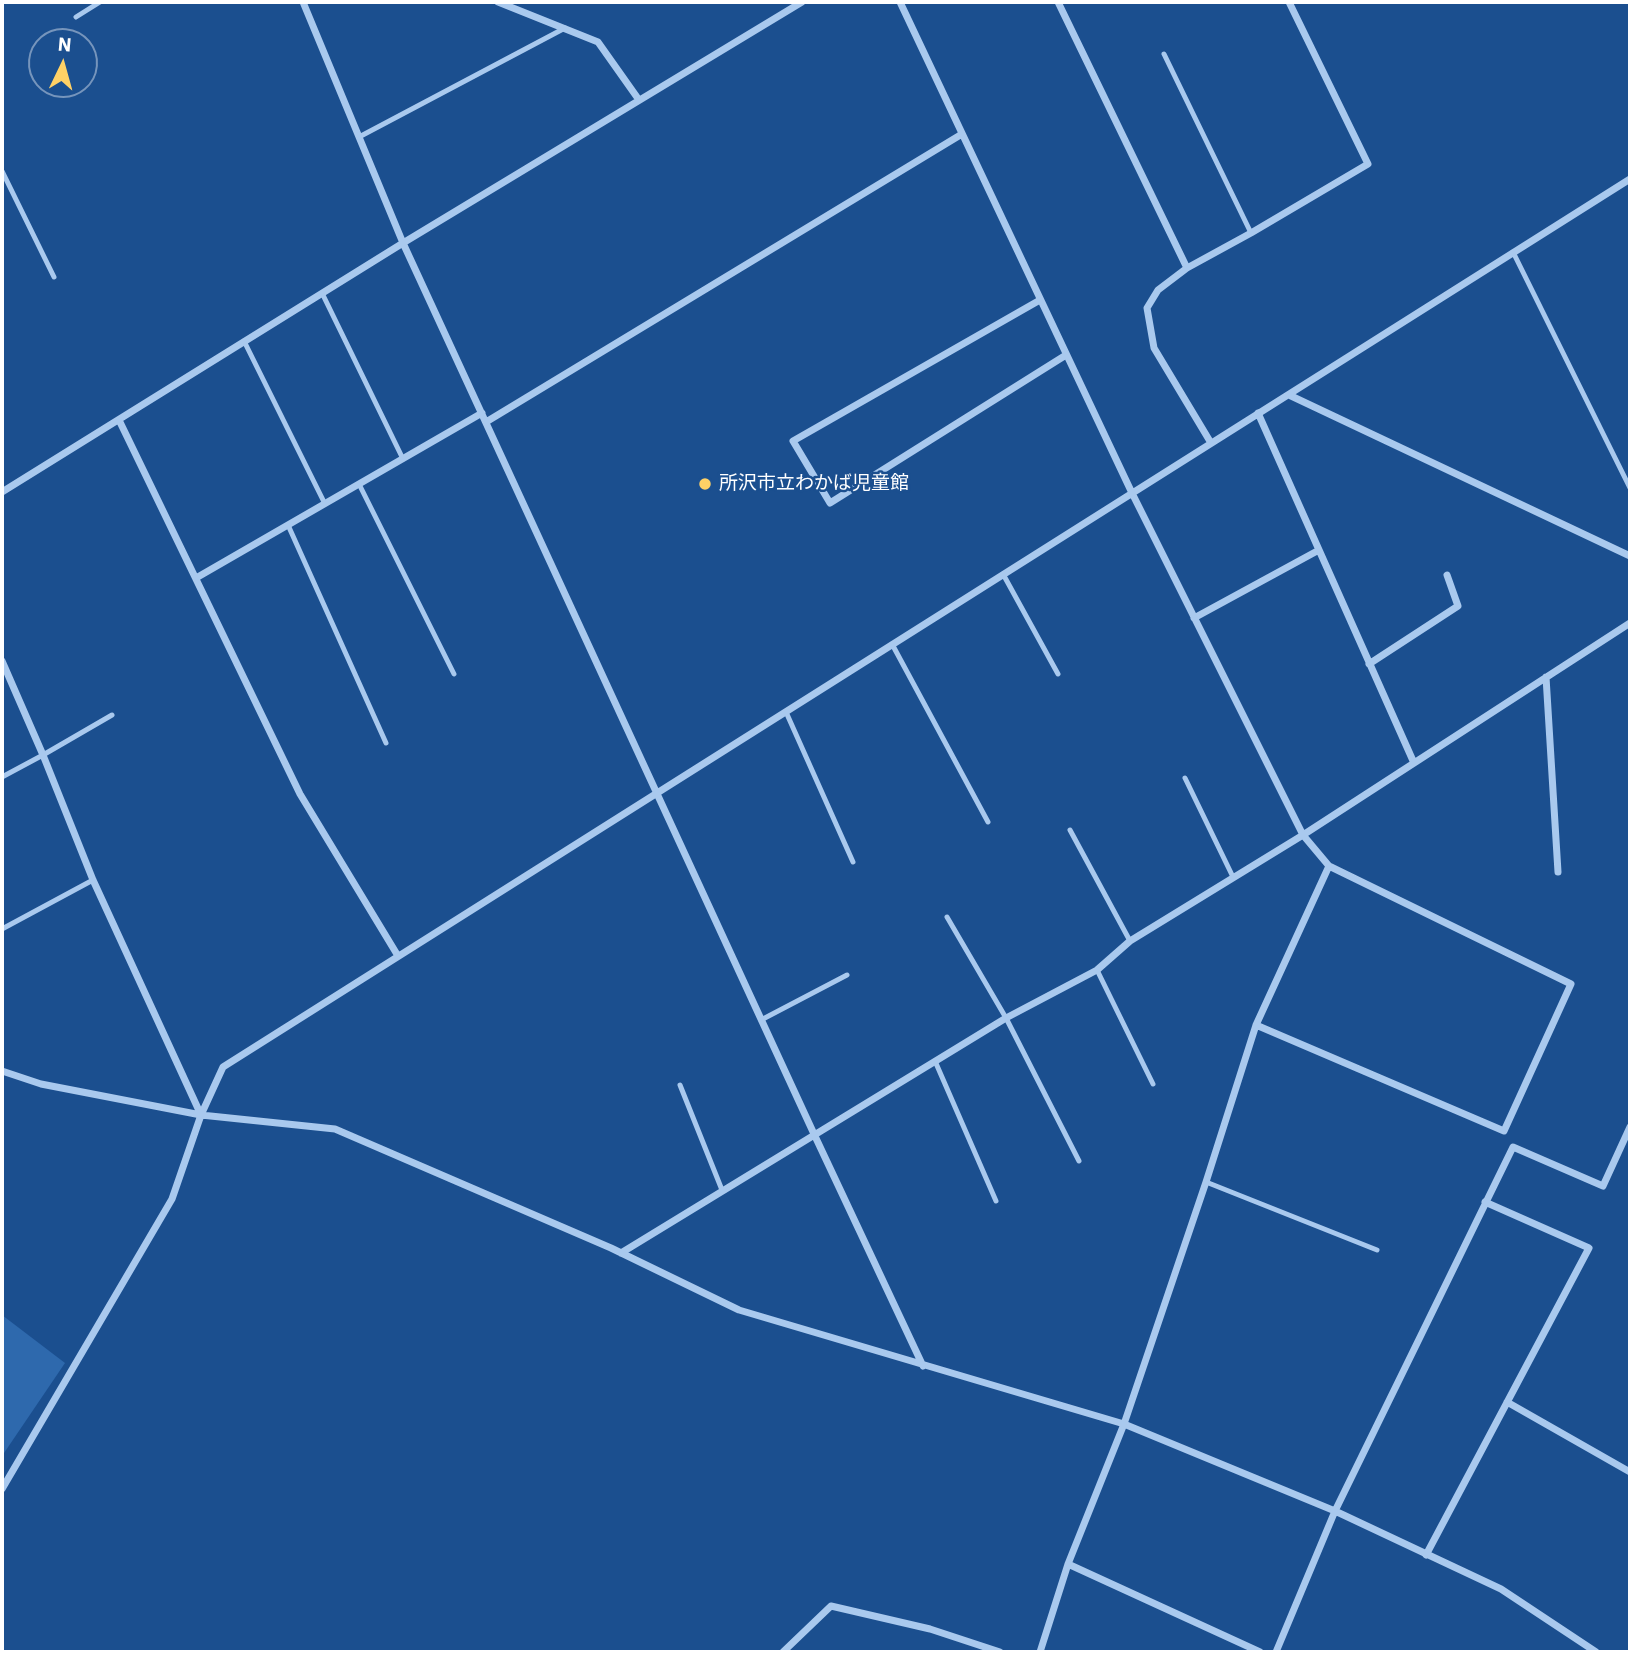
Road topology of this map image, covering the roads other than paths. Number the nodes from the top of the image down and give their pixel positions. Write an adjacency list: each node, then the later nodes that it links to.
1 (100, 2): 8 (lane)
2 (303, 2): 13 (street)
3 (498, 2): 9 (street)
4 (802, 2): 11 (street)
5 (900, 2): 12 (street)
6 (1059, 2): 19 (street)
7 (1289, 2): 16 (street)
8 (76, 17)
9 (565, 28): 11 (street); 13 (lane)
10 (1164, 54): 16 (lane)
11 (639, 100): 17 (street)
12 (962, 134): 22 (street); 29 (street)
13 (359, 137): 17 (street)
14 (2, 172): 20 (lane)
15 (1630, 179): 18 (street)
16 (1251, 233): 19 (street)
17 (403, 243): 21 (street); 26 (street)
18 (1514, 252): 25 (street); 33 (lane)
19 (1187, 268): 30 (street)
20 (54, 277)
21 (322, 293): 23 (street); 31 (lane)
22 (1040, 300): 24 (street); 24 (street)
23 (244, 341): 28 (street); 36 (lane)
24 (1066, 355): 35 (street)
25 (1289, 395): 27 (street); 39 (street)
26 (482, 413): 29 (street); 31 (street)
27 (1258, 413): 30 (street); 38 (street)
28 (119, 420): 34 (street); 42 (street)
29 (486, 422): 58 (street)
30 (1211, 443): 35 (street)
31 (403, 459): 32 (street)
32 (359, 484): 36 (street); 48 (lane)
33 (1630, 488)
34 (2, 492)
35 (1132, 494): 40 (street); 43 (street)
36 (325, 504): 37 (street)
37 (288, 525): 42 (street); 53 (lane)
38 (1319, 550): 43 (street); 47 (street)
39 (1630, 556)
40 (1003, 574): 45 (street); 49 (lane)
41 (1447, 575): 47 (street)
42 (196, 578): 70 (street)
43 (1194, 618): 61 (street)
44 (1630, 623): 50 (street)
45 (892, 644): 51 (street); 59 (lane)
46 (2, 662): 54 (street)
47 (1369, 664): 55 (street)
48 (454, 674)
49 (1058, 674)
50 (1546, 677): 55 (street); 64 (street)
51 (786, 712): 58 (street); 62 (lane)
52 (112, 715): 54 (lane)
53 (386, 743)
54 (43, 755): 56 (lane); 66 (street)
55 (1414, 763): 61 (street)
56 (2, 777)
57 (1185, 778): 65 (lane)
58 (657, 793): 70 (street); 74 (street)
59 (988, 822)
60 (1070, 830): 69 (lane)
61 (1303, 835): 63 (street); 65 (street)
62 (853, 862)
63 (1329, 866): 75 (street); 75 (street)
64 (1558, 872)
65 (1233, 877): 69 (street)
66 (93, 880): 68 (lane); 80 (street)
67 (947, 917): 73 (lane)
68 (2, 929)
69 (1130, 941): 71 (street)
70 (398, 957): 80 (street)
71 (1097, 970): 73 (street); 79 (lane)
72 (847, 975): 74 (lane)
73 (1006, 1018): 76 (street); 83 (lane)
74 (761, 1020): 82 (street)
75 (1256, 1025): 84 (street)
76 (935, 1061): 82 (street); 86 (lane)
77 (2, 1071): 80 (street)
78 (680, 1084): 85 (lane)
79 (1153, 1084)
80 (201, 1115): 89 (street); 94 (street)
81 (1630, 1127): 87 (street)
82 (814, 1135): 85 (street); 90 (street)
83 (1079, 1161)
84 (1206, 1182): 88 (lane); 92 (street)
85 (722, 1191): 89 (street)
86 (996, 1201)
87 (1485, 1202): 91 (street); 95 (street)
88 (1377, 1251)
89 (621, 1253): 90 (street)
90 (923, 1366): 92 (street)
91 (1507, 1402): 93 (street); 96 (street)
92 (1124, 1424): 95 (street); 97 (street)
93 (1630, 1472)
94 (2, 1489)
95 (1335, 1511): 96 (street); 102 (street)
96 (1426, 1555): 103 (street)
97 (1068, 1564): 100 (street); 101 (street)
98 (783, 1652): 99 (street)
99 (1000, 1652)
100 (1040, 1652)
101 (1260, 1652)
102 (1276, 1652)
103 (1596, 1652)

